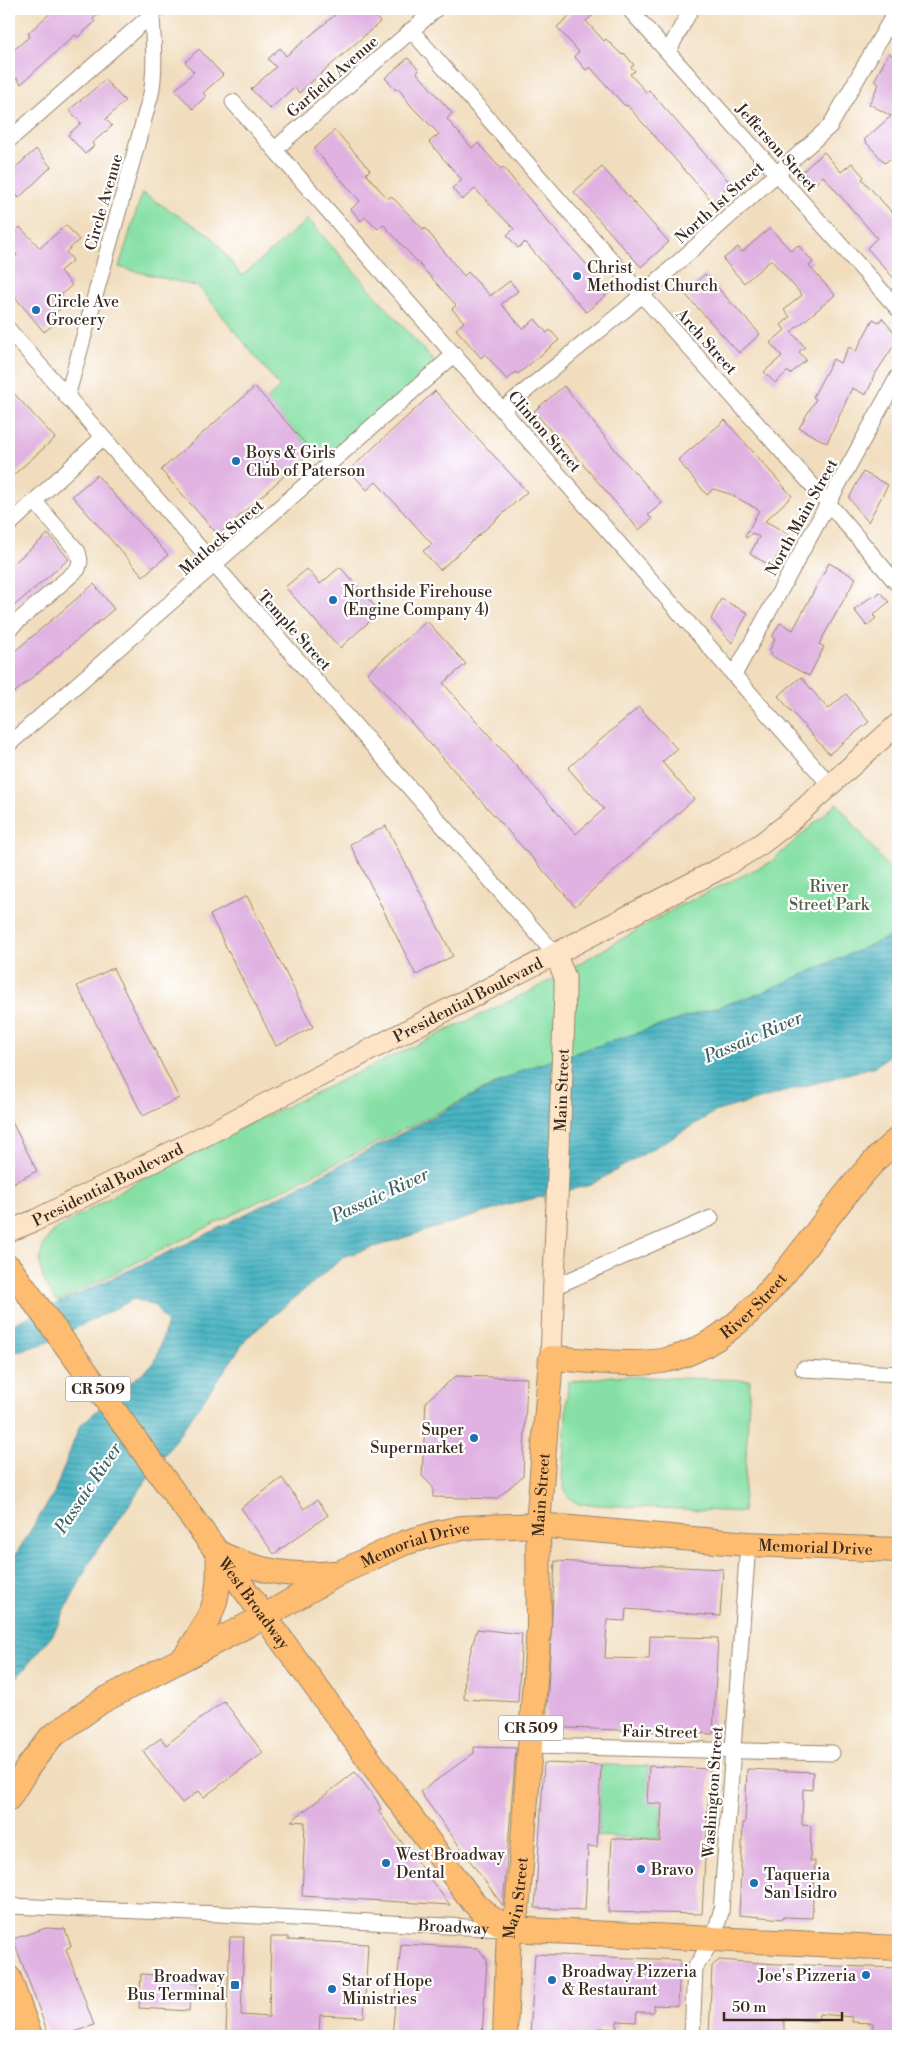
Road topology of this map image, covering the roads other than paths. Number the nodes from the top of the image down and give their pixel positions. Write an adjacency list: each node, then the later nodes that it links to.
1 (436, 9): 6 (street, Garfield Avenue)
2 (629, 9): 7 (street, Jefferson Street)
3 (691, 9): 7 (street)
4 (897, 9): 11 (street, North 1st Street)
5 (153, 10): 9 (street); 17 (street, Circle Avenue)
6 (411, 30): 10 (street, Garfield Avenue); 12 (street, Arch Street)
7 (668, 52): 11 (street, Jefferson Street)
8 (233, 102): 10 (street, Clinton Street)
9 (9, 140)
10 (275, 149): 15 (street, Clinton Street)
11 (778, 173): 12 (street, North 1st Street); 13 (street, Jefferson Street)
12 (642, 295): 18 (street, North 1st Street); 21 (street, Arch Street)
13 (898, 309)
14 (9, 330): 17 (street, Temple Street)
15 (455, 354): 18 (street, Clinton Street); 23 (street, Matlock Street)
16 (898, 376): 21 (street, North Main Street)
17 (66, 397): 19 (street, Temple Street)
18 (503, 409): 26 (street, Clinton Street)
19 (102, 438): 20 (street); 23 (street, Temple Street)
20 (35, 502): 22 (street); 25 (street)
21 (829, 504): 24 (street, Arch Street); 26 (street, North Main Street)
22 (9, 525)
23 (214, 566): 28 (street, Matlock Street); 30 (street, Temple Street)
24 (898, 585)
25 (9, 629)
26 (734, 675): 29 (street, Clinton Street)
27 (898, 724): 29 (street, Presidential Boulevard)
28 (9, 744)
29 (830, 785): 30 (street, Presidential Boulevard)
30 (555, 954): 33 (street, Presidential Boulevard); 35 (street, Main Street / CR 509)
31 (898, 1139): 36 (main road, River Street)
32 (711, 1218): 35 (street)
33 (9, 1231)
34 (9, 1267): 42 (main road, West Broadway / CR 509)
35 (554, 1288): 36 (street, Main Street / CR 509)
36 (551, 1358): 39 (main road, Main Street / CR 509)
37 (804, 1369): 38 (street)
38 (898, 1374)
39 (538, 1525): 40 (main road, Memorial Drive); 43 (main road, Memorial Drive); 46 (main road, Main Street / CR 509)
40 (748, 1544): 41 (main road, Memorial Drive); 47 (street, Washington Street)
41 (898, 1550)
42 (218, 1552): 43 (main road); 44 (main road, West Broadway / CR 509); 45 (main road)
43 (340, 1572): 44 (main road, Memorial Drive)
44 (265, 1616): 45 (main road, Memorial Drive); 51 (main road, West Broadway / CR 509)
45 (184, 1658): 49 (main road, Memorial Drive)
46 (530, 1746): 47 (street, Fair Street); 51 (main road, Main Street / CR 509)
47 (733, 1750): 48 (street, Fair Street); 52 (street, Washington Street)
48 (832, 1753)
49 (9, 1798)
50 (9, 1906): 51 (street, Broadway)
51 (509, 1929): 52 (main road, Broadway); 56 (main road, Main Street / CR 509)
52 (713, 1939): 53 (main road, Broadway); 57 (street, Washington Street)
53 (898, 1948)
54 (9, 1978): 55 (main road)
55 (30, 2036)
56 (505, 2036)
57 (692, 2036)

